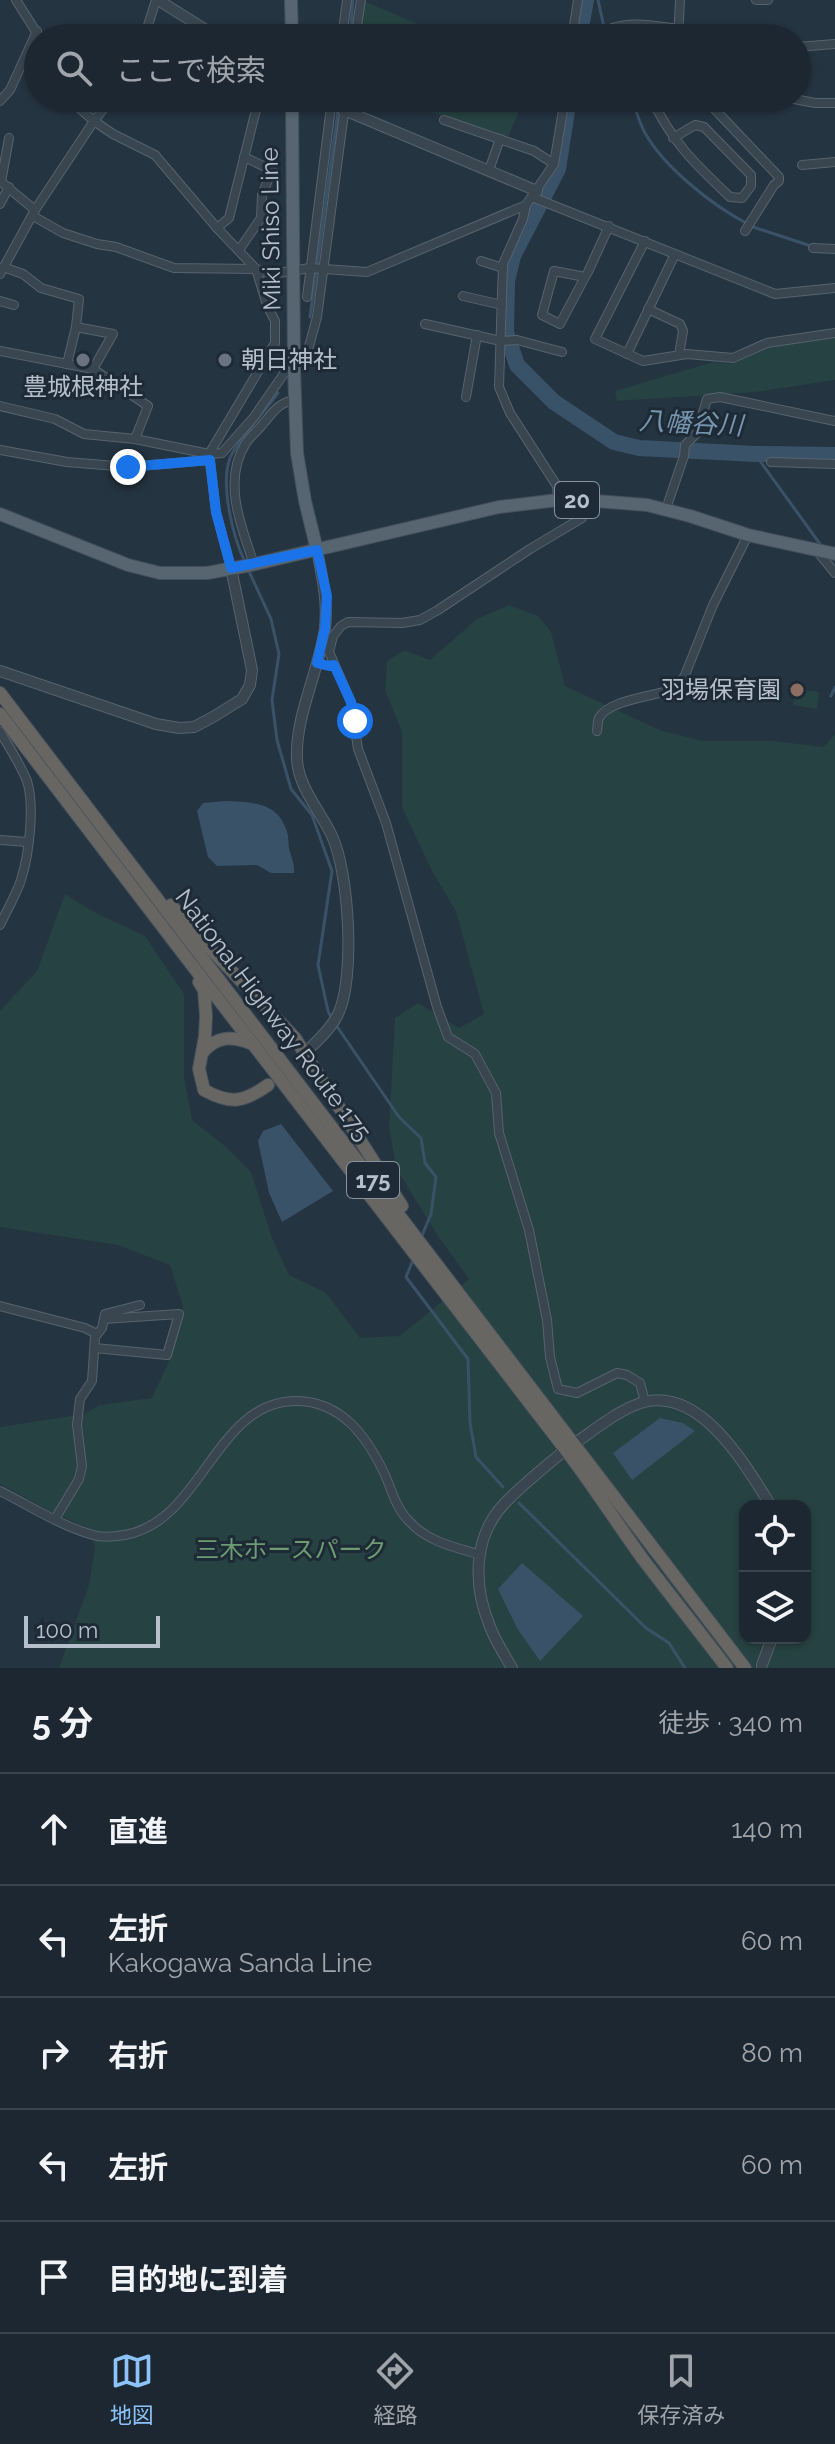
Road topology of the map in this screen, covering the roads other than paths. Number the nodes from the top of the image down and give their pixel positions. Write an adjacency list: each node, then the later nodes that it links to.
1 (16, 0): 10 (street)
2 (157, 0): 11 (street); 12 (street)
3 (291, 0): 13 (main road)
4 (347, 0): 14 (street)
5 (361, 0): 15 (street)
6 (578, 0): 16 (street)
7 (680, 0): 17 (street)
8 (756, 0): 9 (street)
9 (768, 0)
10 (31, 24)
11 (149, 24)
12 (196, 24)
13 (292, 24)
14 (344, 24)
15 (357, 24)
16 (574, 24)
17 (679, 24)
18 (835, 44): 19 (street)
19 (811, 46)
20 (24, 62): 21 (street)
21 (0, 101)
22 (811, 102): 23 (street)
23 (835, 103)
24 (84, 112): 35 (street)
25 (101, 112): 35 (street)
26 (255, 112): 39 (street)
27 (292, 112): 65 (main road, Miki Shiso Line)
28 (328, 112): 60 (street)
29 (344, 112): 61 (street)
30 (362, 112): 43 (street)
31 (563, 112): 41 (street)
32 (659, 112): 37 (street)
33 (717, 112): 49 (street)
34 (444, 120): 38 (street)
35 (94, 121): 50 (street); 52 (street)
36 (9, 138): 44 (street)
37 (673, 138): 46 (street); 46 (street)
38 (500, 139): 41 (street); 43 (street)
39 (244, 157): 52 (street); 57 (street)
40 (835, 162): 42 (street)
41 (554, 164): 45 (street)
42 (802, 165)
43 (489, 170): 45 (street)
44 (3, 183): 47 (street); 50 (street)
45 (535, 194): 48 (street); 51 (street)
46 (744, 195): 49 (street)
47 (0, 204)
48 (526, 205): 61 (street); 62 (street)
49 (759, 207): 53 (street)
50 (34, 213): 63 (street); 64 (street)
51 (609, 226): 54 (street); 66 (street)
52 (217, 228): 57 (street)
53 (745, 231)
54 (645, 241): 58 (street); 82 (street)
55 (813, 248): 56 (street)
56 (835, 249)
57 (239, 250): 63 (street)
58 (675, 254): 67 (street); 73 (street)
59 (481, 261): 62 (street)
60 (310, 268): 61 (street); 65 (street); 69 (street)
61 (323, 268): 79 (street)
62 (503, 268): 72 (street)
63 (256, 269): 65 (street); 93 (street)
64 (2, 270): 75 (street)
65 (294, 272): 85 (main road, Miki Shiso Line)
66 (585, 277): 66 (street)
67 (835, 288)
68 (463, 296): 72 (street)
69 (307, 297)
70 (0, 301): 71 (street)
71 (14, 305)
72 (502, 305): 78 (street)
73 (648, 309): 82 (street); 83 (street)
74 (425, 324): 77 (street)
75 (76, 327): 84 (street); 86 (street)
76 (835, 333): 83 (street)
77 (477, 335): 78 (street); 87 (street)
78 (501, 341): 81 (street); 96 (street)
79 (308, 350)
80 (0, 351): 84 (street)
81 (562, 352)
82 (627, 354): 83 (street)
83 (679, 355)
84 (67, 364): 86 (street)
85 (294, 368): 88 (main road, Miki Shiso Line); 93 (street)
86 (93, 369): 91 (street)
87 (466, 397)
88 (296, 399): 101 (main road, Miki Shiso Line); 104 (street)
89 (0, 406): 91 (street)
90 (835, 421): 98 (street)
91 (135, 439): 93 (street)
92 (0, 450): 93 (street)
93 (210, 457): 104 (street)
94 (771, 462): 95 (street)
95 (835, 464)
96 (558, 500): 97 (main road, 20); 101 (main road, 20)
97 (583, 500): 98 (main road, 20); 107 (street)
98 (666, 509): 100 (main road, 20)
99 (0, 514): 104 (main road, 20)
100 (748, 535): 102 (main road, 20); 111 (street)
101 (317, 550): 104 (main road, 20); 106 (street)
102 (818, 552): 103 (main road, 20); 105 (street)
103 (835, 554)
104 (244, 566): 108 (street)
105 (835, 573)
106 (317, 663): 107 (street); 119 (street)
107 (334, 665): 129 (street)
108 (0, 671)
109 (0, 693): 115 (highway, National Highway Route 175 / 175)
110 (0, 714): 117 (highway, National Highway Route 175 / 175)
111 (597, 731)
112 (0, 732): 114 (street)
113 (0, 840): 114 (street)
114 (27, 842): 116 (street)
115 (149, 888): 119 (highway); 123 (highway, National Highway Route 175 / 175)
116 (0, 925)
117 (170, 935): 118 (highway, National Highway Route 175 / 175); 120 (highway)
118 (253, 1044): 120 (highway); 130 (highway, National Highway Route 175 / 175)
119 (305, 1053): 121 (highway); 123 (highway)
120 (201, 1055): 122 (highway)
121 (294, 1064)
122 (268, 1085)
123 (427, 1250): 130 (highway, National Highway Route 175 / 175)
124 (140, 1305): 126 (street)
125 (0, 1306): 127 (street)
126 (104, 1319): 127 (street); 128 (street)
127 (97, 1334): 128 (street)
128 (95, 1348): 133 (street)
129 (645, 1402): 130 (street); 132 (street)
130 (570, 1447): 134 (street); 138 (highway, National Highway Route 175 / 175); 139 (highway, National Highway Route 175 / 175)
131 (0, 1492): 133 (street)
132 (767, 1500)
133 (55, 1519): 134 (street)
134 (478, 1554): 137 (street)
135 (770, 1644): 136 (street)
136 (762, 1665)
137 (512, 1668)
138 (727, 1668)
139 (745, 1668)

